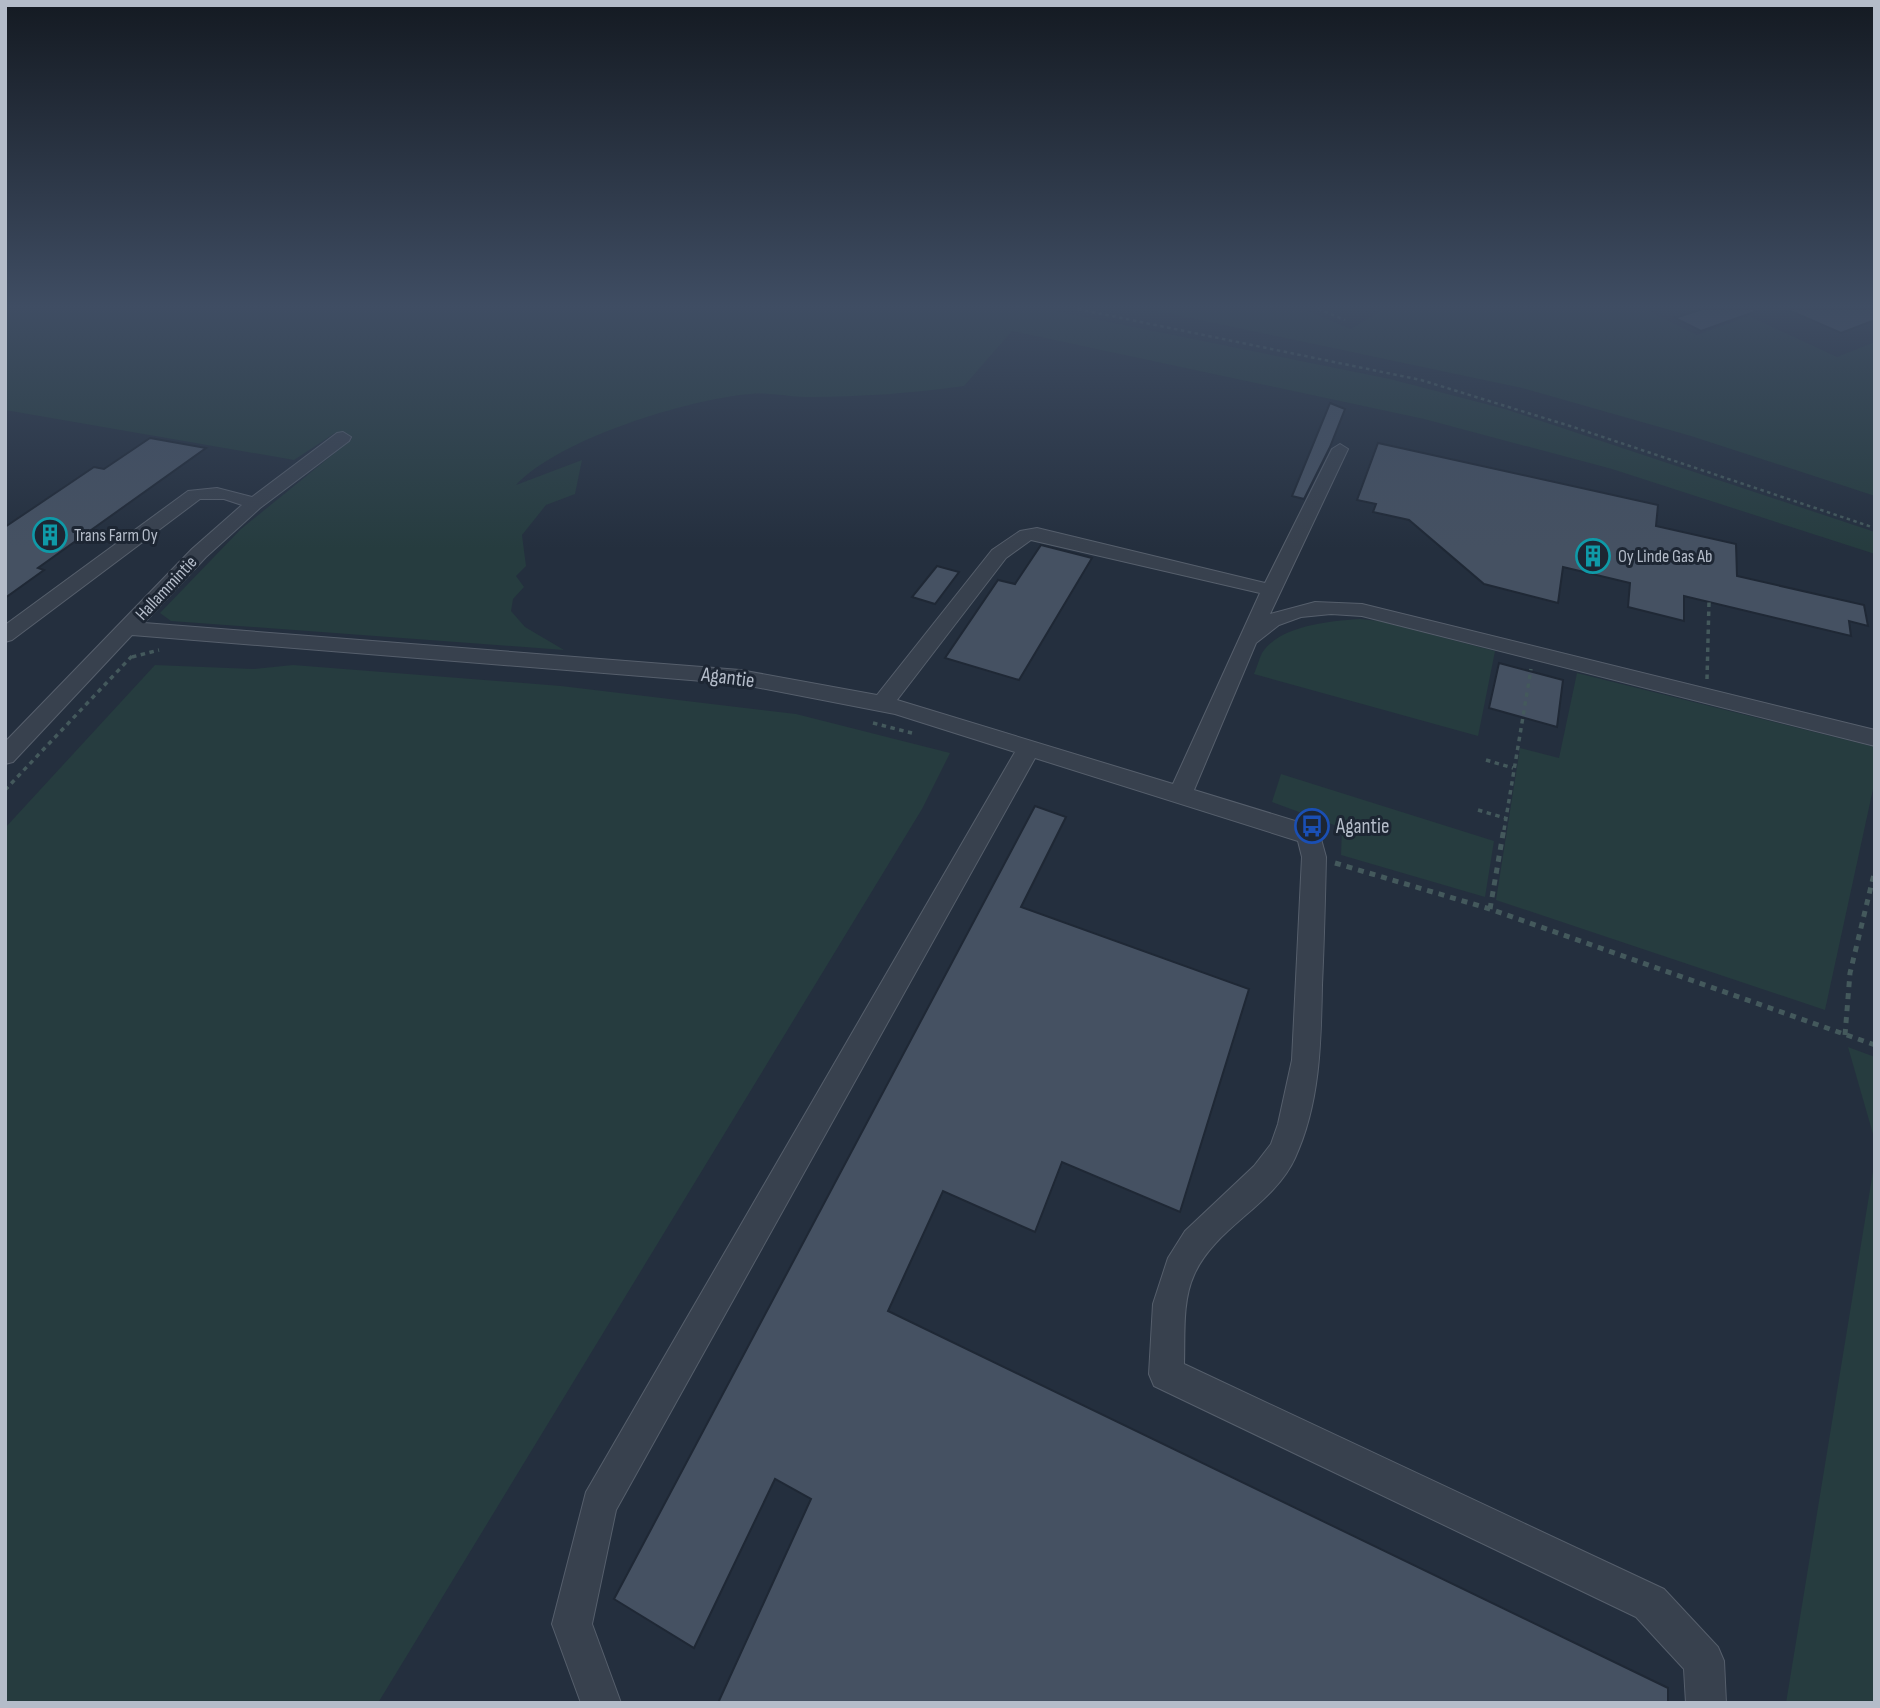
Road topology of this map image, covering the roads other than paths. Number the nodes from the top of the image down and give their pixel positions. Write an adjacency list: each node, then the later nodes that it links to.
1 (343, 437): 3 (street, Hallammintie)
2 (1340, 449): 4 (street)
3 (254, 504): 5 (street, Hallammintie); 6 (street)
4 (1271, 590): 7 (street); 8 (street)
5 (128, 628): 8 (street, Agantie); 11 (street, Hallammintie)
6 (5, 635)
7 (1247, 639): 9 (street); 12 (street)
8 (881, 704): 10 (street, Agantie)
9 (1875, 738)
10 (1029, 748): 12 (street, Agantie); 13 (street)
11 (5, 756)
12 (1180, 794): 14 (street, Agantie)
13 (601, 1703)
14 (1706, 1703)

